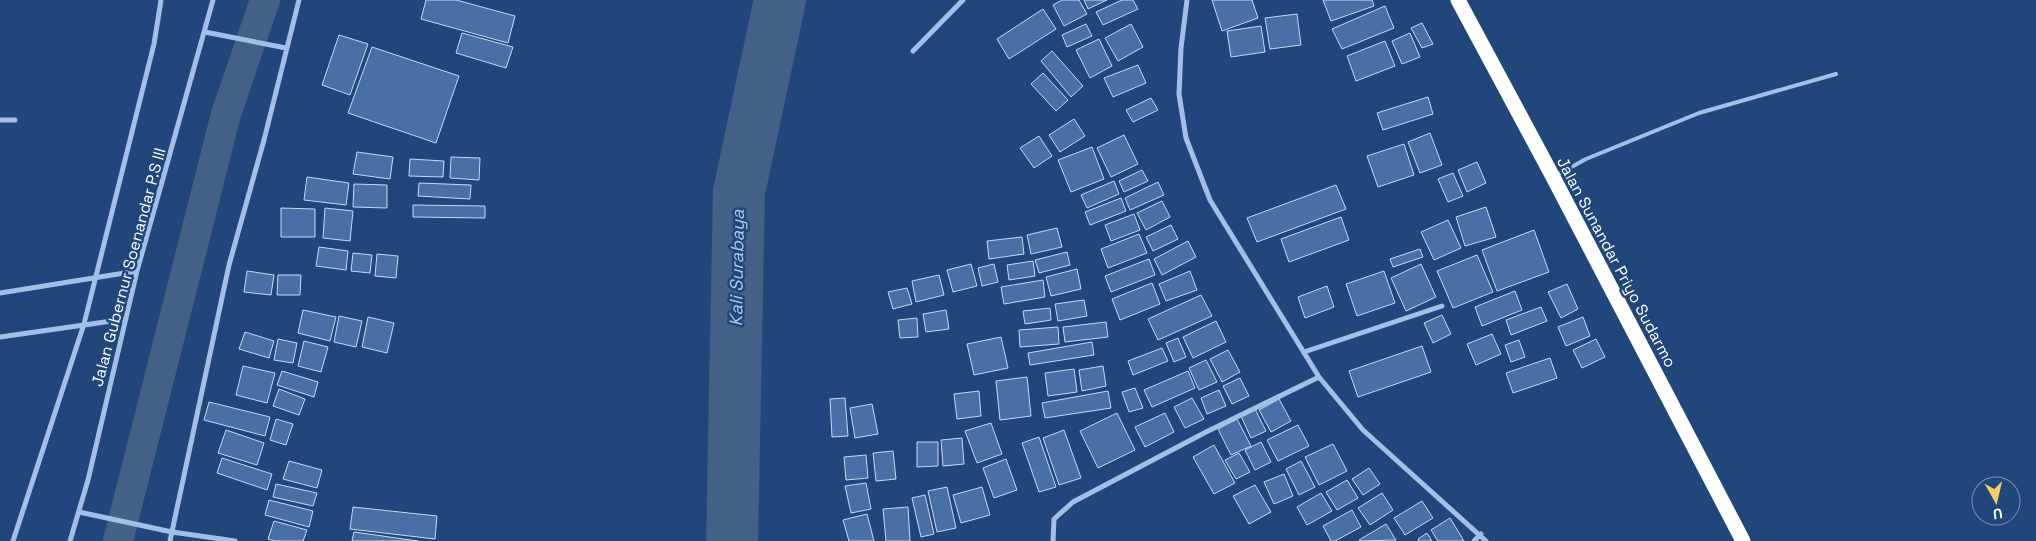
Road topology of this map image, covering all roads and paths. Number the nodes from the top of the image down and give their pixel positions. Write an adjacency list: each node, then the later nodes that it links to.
1 (160, 0): 15 (street)
2 (213, 0): 7 (street, Jalan Gubernur Soenandar P.S III)
3 (299, 0): 8 (street)
4 (963, 0): 9 (street)
5 (1187, 0): 21 (street)
6 (1458, 0): 13 (highway, Jalan Sunandar Priyo Sudarmo)
7 (205, 32): 8 (street); 14 (street, Jalan Gubernur Soenandar P.S III)
8 (286, 48): 24 (street)
9 (913, 51)
10 (1836, 74): 13 (lane)
11 (0, 120): 12 (street)
12 (15, 120)
13 (1553, 176): 33 (highway, Jalan Sunandar Priyo Sudarmo)
14 (137, 270): 15 (street); 18 (street, Jalan Gubernur Soenandar P.S III)
15 (95, 278): 16 (street); 19 (street)
16 (0, 293)
17 (1442, 306): 21 (street)
18 (126, 318): 19 (street); 23 (street, Jalan Gubernur Soenandar P.S III)
19 (84, 324): 20 (street); 26 (street)
20 (0, 337)
21 (1304, 352): 22 (street)
22 (1320, 377): 25 (street); 30 (street)
23 (79, 512): 24 (street); 27 (street, Jalan Gubernur Soenandar P.S III)
24 (172, 532): 28 (street); 29 (street)
25 (1480, 534): 31 (street); 32 (street)
26 (13, 541)
27 (70, 541)
28 (170, 541)
29 (235, 541)
30 (1053, 541)
31 (1474, 541)
32 (1486, 541)
33 (1743, 541)

